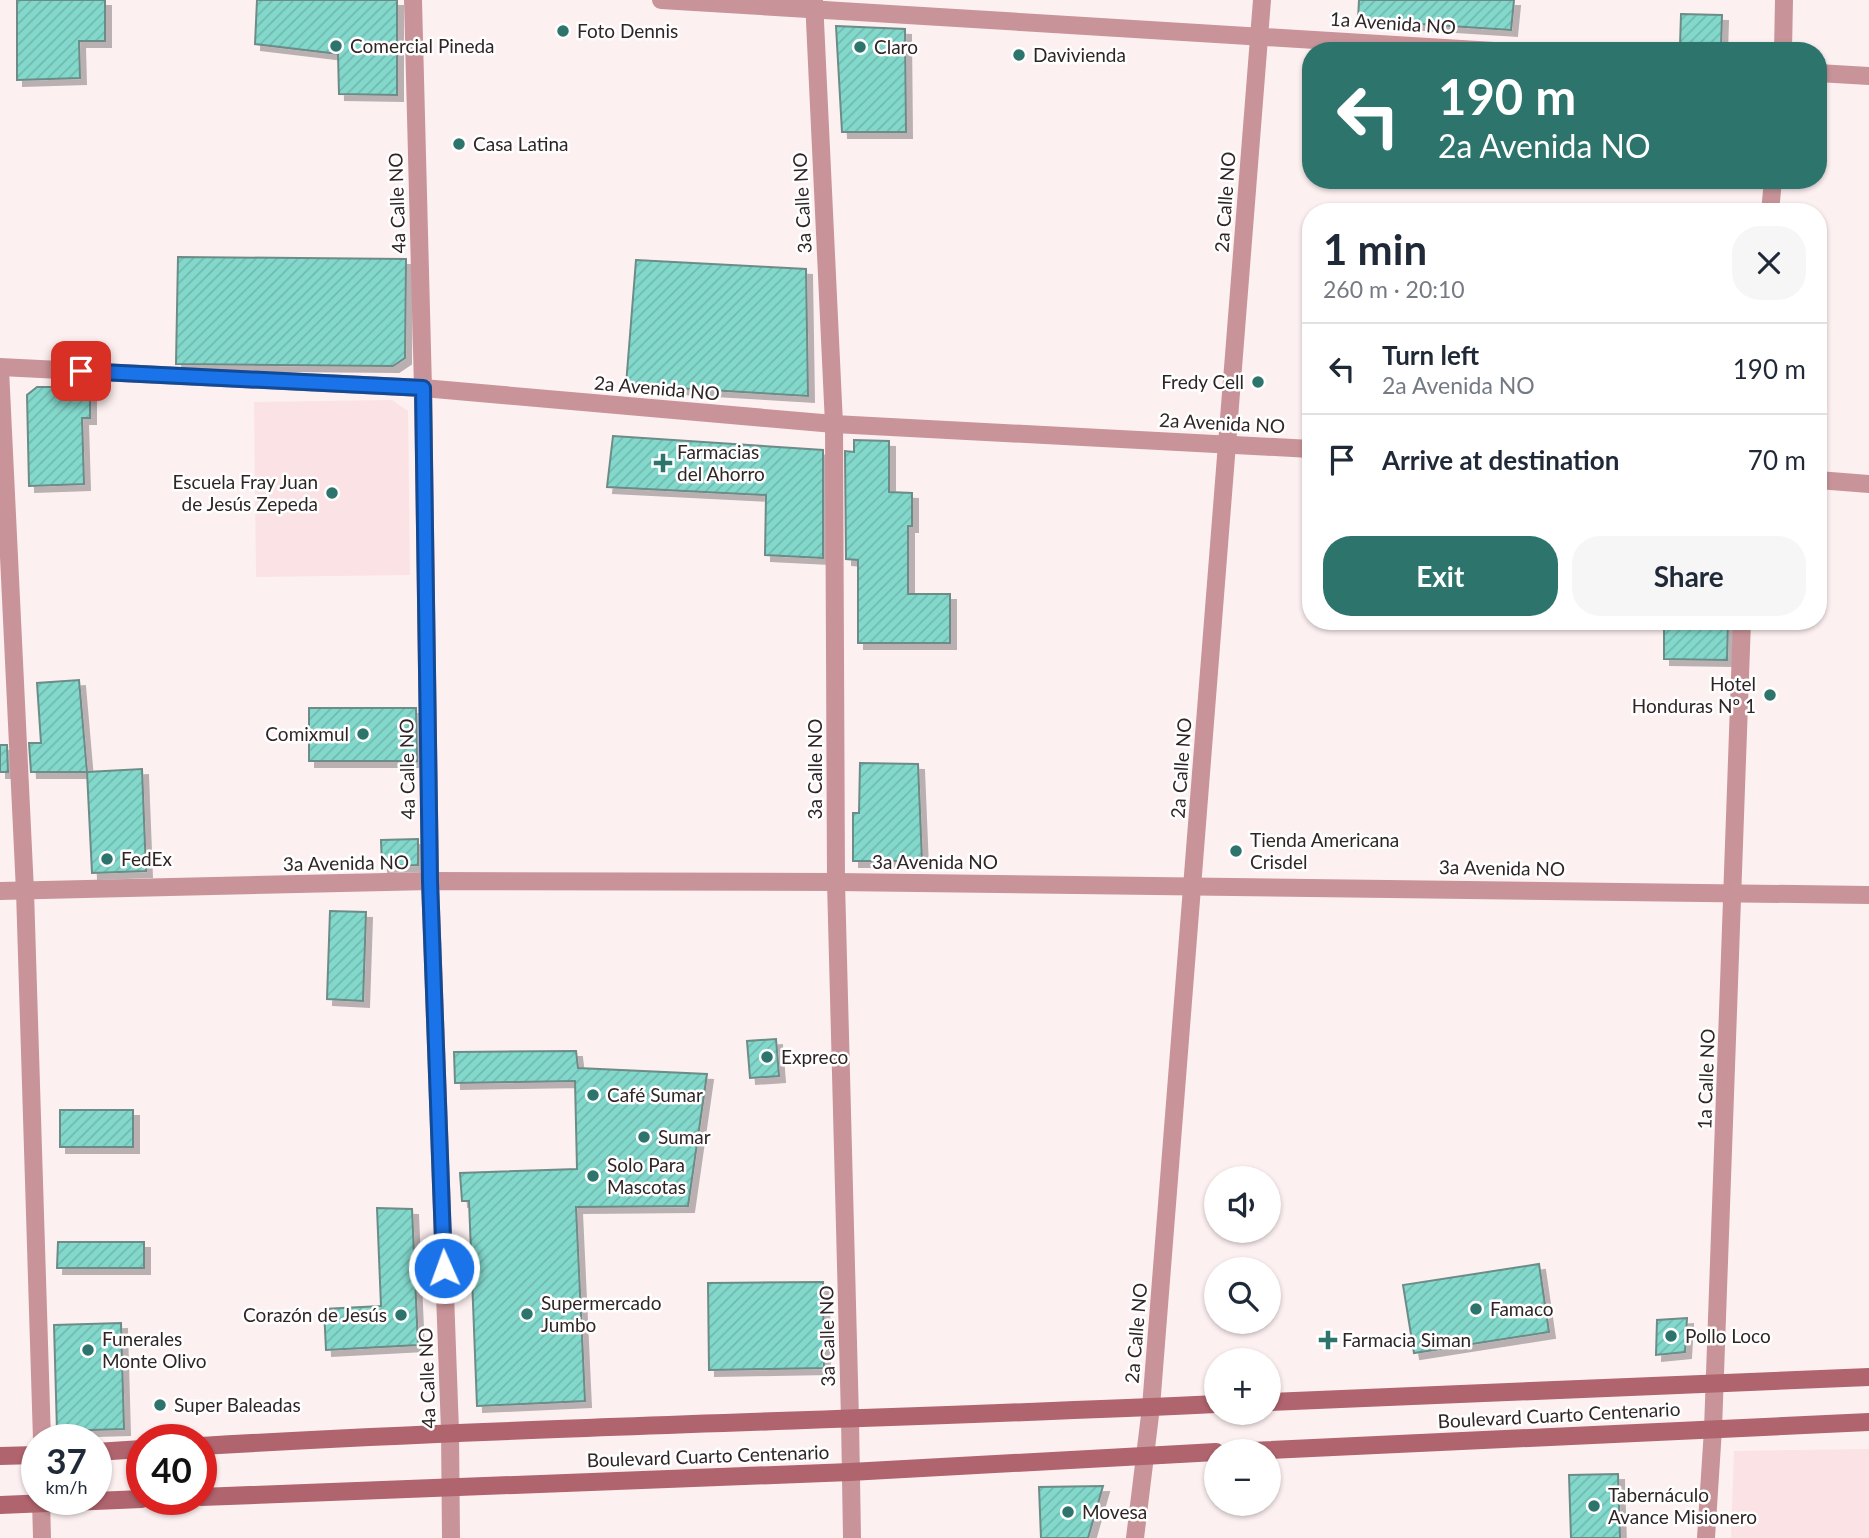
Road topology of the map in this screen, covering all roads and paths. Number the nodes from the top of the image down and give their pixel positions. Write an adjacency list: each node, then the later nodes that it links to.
1 (413, 0): 12 (street, 4a Calle NO)
2 (661, 0): 5 (street, 1a Avenida NO)
3 (1262, 0): 6 (street, 2a Calle NO)
4 (1784, 0): 8 (street)
5 (814, 5): 6 (street, 1a Avenida NO); 13 (street, 3a Calle NO)
6 (1259, 34): 7 (street, 1a Avenida NO); 14 (street, 2a Calle NO)
7 (1370, 42)
8 (1783, 42)
9 (1827, 74): 10 (street)
10 (1869, 76)
11 (0, 368): 12 (street, 2a Avenida NO); 23 (street)
12 (423, 388): 13 (street, 2a Avenida NO); 19 (street, 4a Calle NO)
13 (834, 424): 14 (street, 2a Avenida NO); 20 (street, 3a Calle NO)
14 (1227, 444): 15 (street, 2a Avenida NO); 21 (street, 2a Calle NO)
15 (1302, 448)
16 (1827, 481): 17 (street)
17 (1869, 484)
18 (1742, 630): 24 (street, 1a Calle NO)
19 (430, 881): 20 (street, 3a Avenida NO); 23 (street, 3a Avenida NO); 35 (street, 4a Calle NO)
20 (836, 882): 21 (street, 3a Avenida NO); 31 (street, 3a Calle NO)
21 (1193, 884): 24 (street, 3a Avenida NO); 30 (street, 2a Calle NO)
22 (0, 891): 23 (street, 3a Avenida NO)
23 (25, 891): 33 (street)
24 (1734, 893): 25 (street, 3a Avenida NO); 27 (street, 1a Calle NO)
25 (1869, 895)
26 (1869, 1377): 27 (main road, Boulevard Cuarto Centenario)
27 (1715, 1382): 28 (main road, Boulevard Cuarto Centenario); 34 (street, 1a Calle NO)
28 (1281, 1401)
29 (1204, 1405): 30 (main road, Boulevard Cuarto Centenario)
30 (1151, 1407): 31 (main road, Boulevard Cuarto Centenario); 40 (street, 2a Calle NO)
31 (850, 1419): 35 (main road, Boulevard Cuarto Centenario); 42 (street, 3a Calle NO)
32 (1869, 1422): 34 (main road, Boulevard Cuarto Centenario)
33 (42, 1424)
34 (1713, 1429): 37 (main road, Boulevard Cuarto Centenario); 52 (street, 1a Calle NO)
35 (450, 1431): 36 (main road, Boulevard Cuarto Centenario); 43 (street, 4a Calle NO)
36 (217, 1445)
37 (1281, 1450)
38 (1204, 1453): 40 (main road, Boulevard Cuarto Centenario)
39 (21, 1456): 41 (main road)
40 (1146, 1456): 42 (main road, Boulevard Cuarto Centenario); 51 (street, 2a Calle NO)
41 (0, 1457)
42 (849, 1472): 43 (main road, Boulevard Cuarto Centenario); 50 (street, 3a Calle NO)
43 (450, 1487): 44 (main road, Boulevard Cuarto Centenario); 49 (street, 4a Calle NO)
44 (217, 1496)
45 (21, 1503): 46 (main road)
46 (0, 1505)
47 (41, 1515): 48 (street)
48 (42, 1538)
49 (451, 1538)
50 (852, 1538)
51 (1135, 1538)
52 (1706, 1538)

